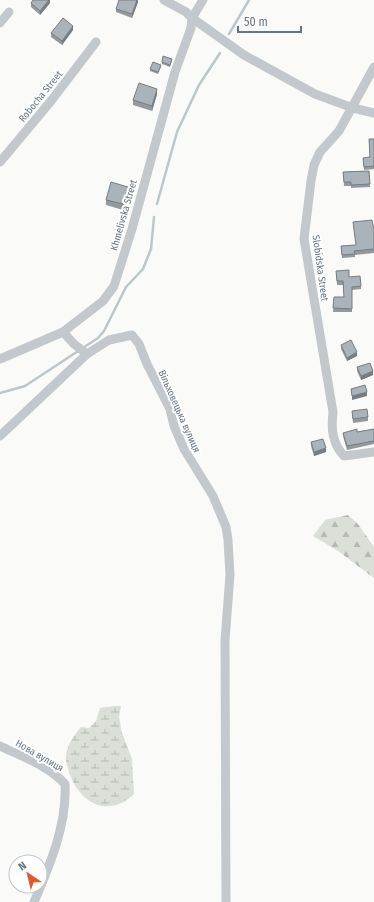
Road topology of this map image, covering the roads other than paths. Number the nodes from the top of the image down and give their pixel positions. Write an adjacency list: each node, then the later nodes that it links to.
1 (164, 0): 4 (street)
2 (203, 0): 4 (street, Khmelivska Street)
3 (9, 12): 5 (street)
4 (192, 18): 8 (street); 11 (street, Khmelivska Street)
5 (0, 23)
6 (96, 42): 10 (street, Robocha Street)
7 (374, 67): 8 (street, Slobidska Street)
8 (353, 108): 9 (street); 15 (street, Slobidska Street)
9 (374, 113)
10 (0, 162)
11 (64, 332): 12 (street); 13 (street, Khmelivska Street)
12 (85, 353): 14 (street, Вільховецька вулиця); 18 (street, Вільховецька вулиця)
13 (0, 359)
14 (0, 436)
15 (374, 452)
16 (0, 746): 17 (street, Нова вулиця)
17 (34, 902)
18 (226, 902)

